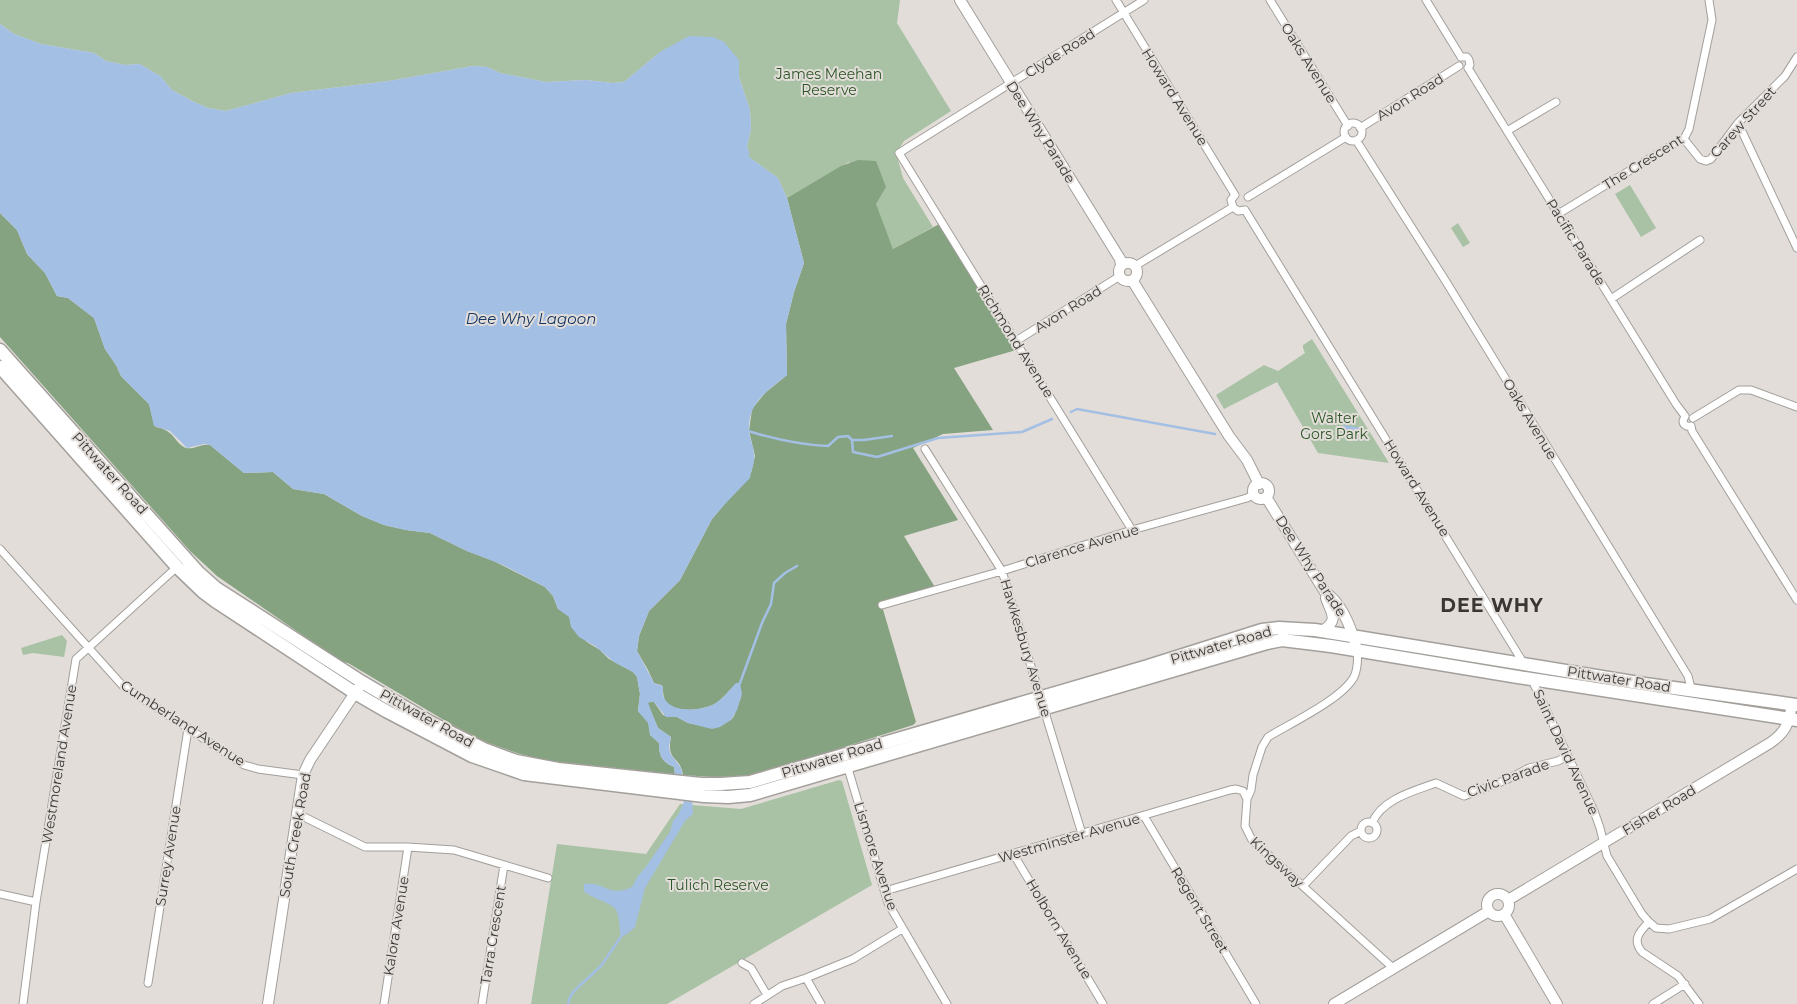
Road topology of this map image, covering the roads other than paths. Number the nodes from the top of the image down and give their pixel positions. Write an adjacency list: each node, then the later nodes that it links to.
1 (960, 0): 12 (main road, Dee Why Parade)
2 (1116, 0): 7 (street, Howard Avenue)
3 (1144, 0): 7 (street, Clyde Road)
4 (1270, 0): 15 (street, Oaks Avenue)
5 (1426, 0): 9 (street)
6 (1709, 0): 19 (street, The Crescent)
7 (1124, 13): 12 (street, Clyde Road); 22 (street, Howard Avenue)
8 (1797, 57): 14 (street, Carew Street)
9 (1461, 58): 10 (street); 11 (street)
10 (1459, 66): 11 (street); 16 (street, Avon Road)
11 (1468, 68): 17 (street, Pacific Parade)
12 (1011, 83): 21 (street, Clyde Road); 29 (main road, Dee Why Parade)
13 (1556, 102): 17 (street)
14 (1738, 123): 19 (street, Carew Street); 28 (street)
15 (1348, 126): 16 (street); 18 (street)
16 (1360, 128): 20 (street)
17 (1507, 131): 26 (street, Pacific Parade)
18 (1346, 137): 20 (street); 23 (street)
19 (1684, 139): 26 (street, The Crescent)
20 (1356, 140): 59 (street, Oaks Avenue)
21 (899, 153): 34 (street, Richmond Avenue)
22 (1235, 195): 23 (street); 24 (street)
23 (1248, 197): 25 (street)
24 (1233, 207): 25 (street); 30 (street)
25 (1245, 210): 56 (street, Howard Avenue)
26 (1558, 214): 33 (street, Pacific Parade)
27 (1700, 240): 33 (street)
28 (1797, 246)
29 (1121, 265): 30 (main road); 31 (main road)
30 (1136, 266): 32 (main road)
31 (1120, 276): 32 (main road); 34 (street, Avon Road)
32 (1132, 280): 42 (main road)
33 (1611, 299): 38 (street, Pacific Parade)
34 (1016, 341): 45 (street, Richmond Avenue)
35 (0, 350): 58 (highway, Pittwater Road)
36 (0, 367): 47 (highway, Pittwater Road)
37 (1797, 407): 39 (street)
38 (1685, 416): 39 (street); 40 (street)
39 (1694, 418): 40 (street)
40 (1691, 426): 50 (street)
41 (925, 449): 48 (street, Hawkesbury Avenue)
42 (1259, 484): 43 (main road); 44 (main road)
43 (1254, 494): 44 (main road); 45 (street, Clarence Avenue)
44 (1266, 497): 49 (main road, Dee Why Parade)
45 (1132, 530): 48 (street, Clarence Avenue)
46 (0, 549): 54 (street, Cumberland Avenue)
47 (177, 567): 54 (street, Westmoreland Avenue); 58 (highway, Pittwater Road)
48 (1002, 571): 51 (street, Clarence Avenue); 60 (street, Hawkesbury Avenue)
49 (1325, 592): 52 (main road); 53 (main road, Dee Why Parade)
50 (1797, 600)
51 (882, 606)
52 (1322, 631): 53 (highway, Pittwater Road); 60 (highway, Pittwater Road)
53 (1353, 636): 55 (main road, Dee Why Parade); 56 (highway, Pittwater Road)
54 (87, 647): 64 (street, Cumberland Avenue); 84 (street, Westmoreland Avenue)
55 (1357, 650): 57 (highway, Pittwater Road); 60 (highway, Pittwater Road); 68 (street, Kingsway)
56 (1524, 664): 57 (street, Saint David Avenue); 59 (highway, Pittwater Road)
57 (1532, 678): 61 (highway, Pittwater Road); 65 (street, Saint David Avenue)
58 (358, 687): 66 (highway, Pittwater Road); 67 (main road, South Creek Road)
59 (1692, 689): 61 (street); 62 (highway, Pittwater Road)
60 (1042, 703): 66 (highway, Pittwater Road); 73 (street, Hawkesbury Avenue)
61 (1690, 703): 63 (highway, Pittwater Road)
62 (1795, 705): 63 (main road, Fisher Road)
63 (1794, 719): 74 (main road, Fisher Road)
64 (188, 729): 67 (street, Cumberland Avenue); 92 (street, Surrey Avenue)
65 (1568, 756): 71 (street, Civic Parade); 74 (street, Saint David Avenue)
66 (846, 761): 81 (street, Lismore Avenue)
67 (303, 774): 69 (main road, South Creek Road)
68 (1247, 798): 70 (street, Westminster Avenue); 80 (street, Kingsway)
69 (296, 813): 75 (street); 96 (main road, South Creek Road)
70 (1144, 816): 73 (street, Westminster Avenue); 103 (street, Regent Street)
71 (1372, 823): 72 (street); 72 (street)
72 (1361, 831): 80 (street)
73 (1082, 834): 76 (street, Westminster Avenue)
74 (1604, 842): 83 (main road, Fisher Road); 87 (street, Saint David Avenue)
75 (408, 847): 77 (street); 97 (street, Kalora Avenue)
76 (1014, 855): 81 (street, Westminster Avenue); 102 (street, Holborn Avenue)
77 (504, 865): 79 (street); 98 (street, Tarra Crescent)
78 (1797, 869): 87 (street)
79 (548, 878)
80 (1303, 886): 90 (street, Kingsway)
81 (885, 891): 88 (street, Lismore Avenue)
82 (0, 894): 84 (street)
83 (1508, 900): 85 (main road); 86 (main road)
84 (36, 902): 95 (street, Westmoreland Avenue)
85 (1489, 911): 86 (main road); 90 (main road)
86 (1504, 914): 105 (main road)
87 (1649, 922): 93 (street)
88 (902, 929): 91 (street); 101 (street, Lismore Avenue)
89 (742, 964): 94 (street)
90 (1393, 968): 104 (main road)
91 (806, 978): 94 (street); 100 (street)
92 (148, 983)
93 (1686, 984): 106 (street); 107 (street)
94 (767, 995): 99 (street)
95 (23, 1004)
96 (268, 1004)
97 (384, 1004)
98 (482, 1004)
99 (754, 1004)
100 (821, 1004)
101 (948, 1004)
102 (1103, 1004)
103 (1256, 1004)
104 (1334, 1004)
105 (1557, 1004)
106 (1654, 1004)
107 (1700, 1004)

